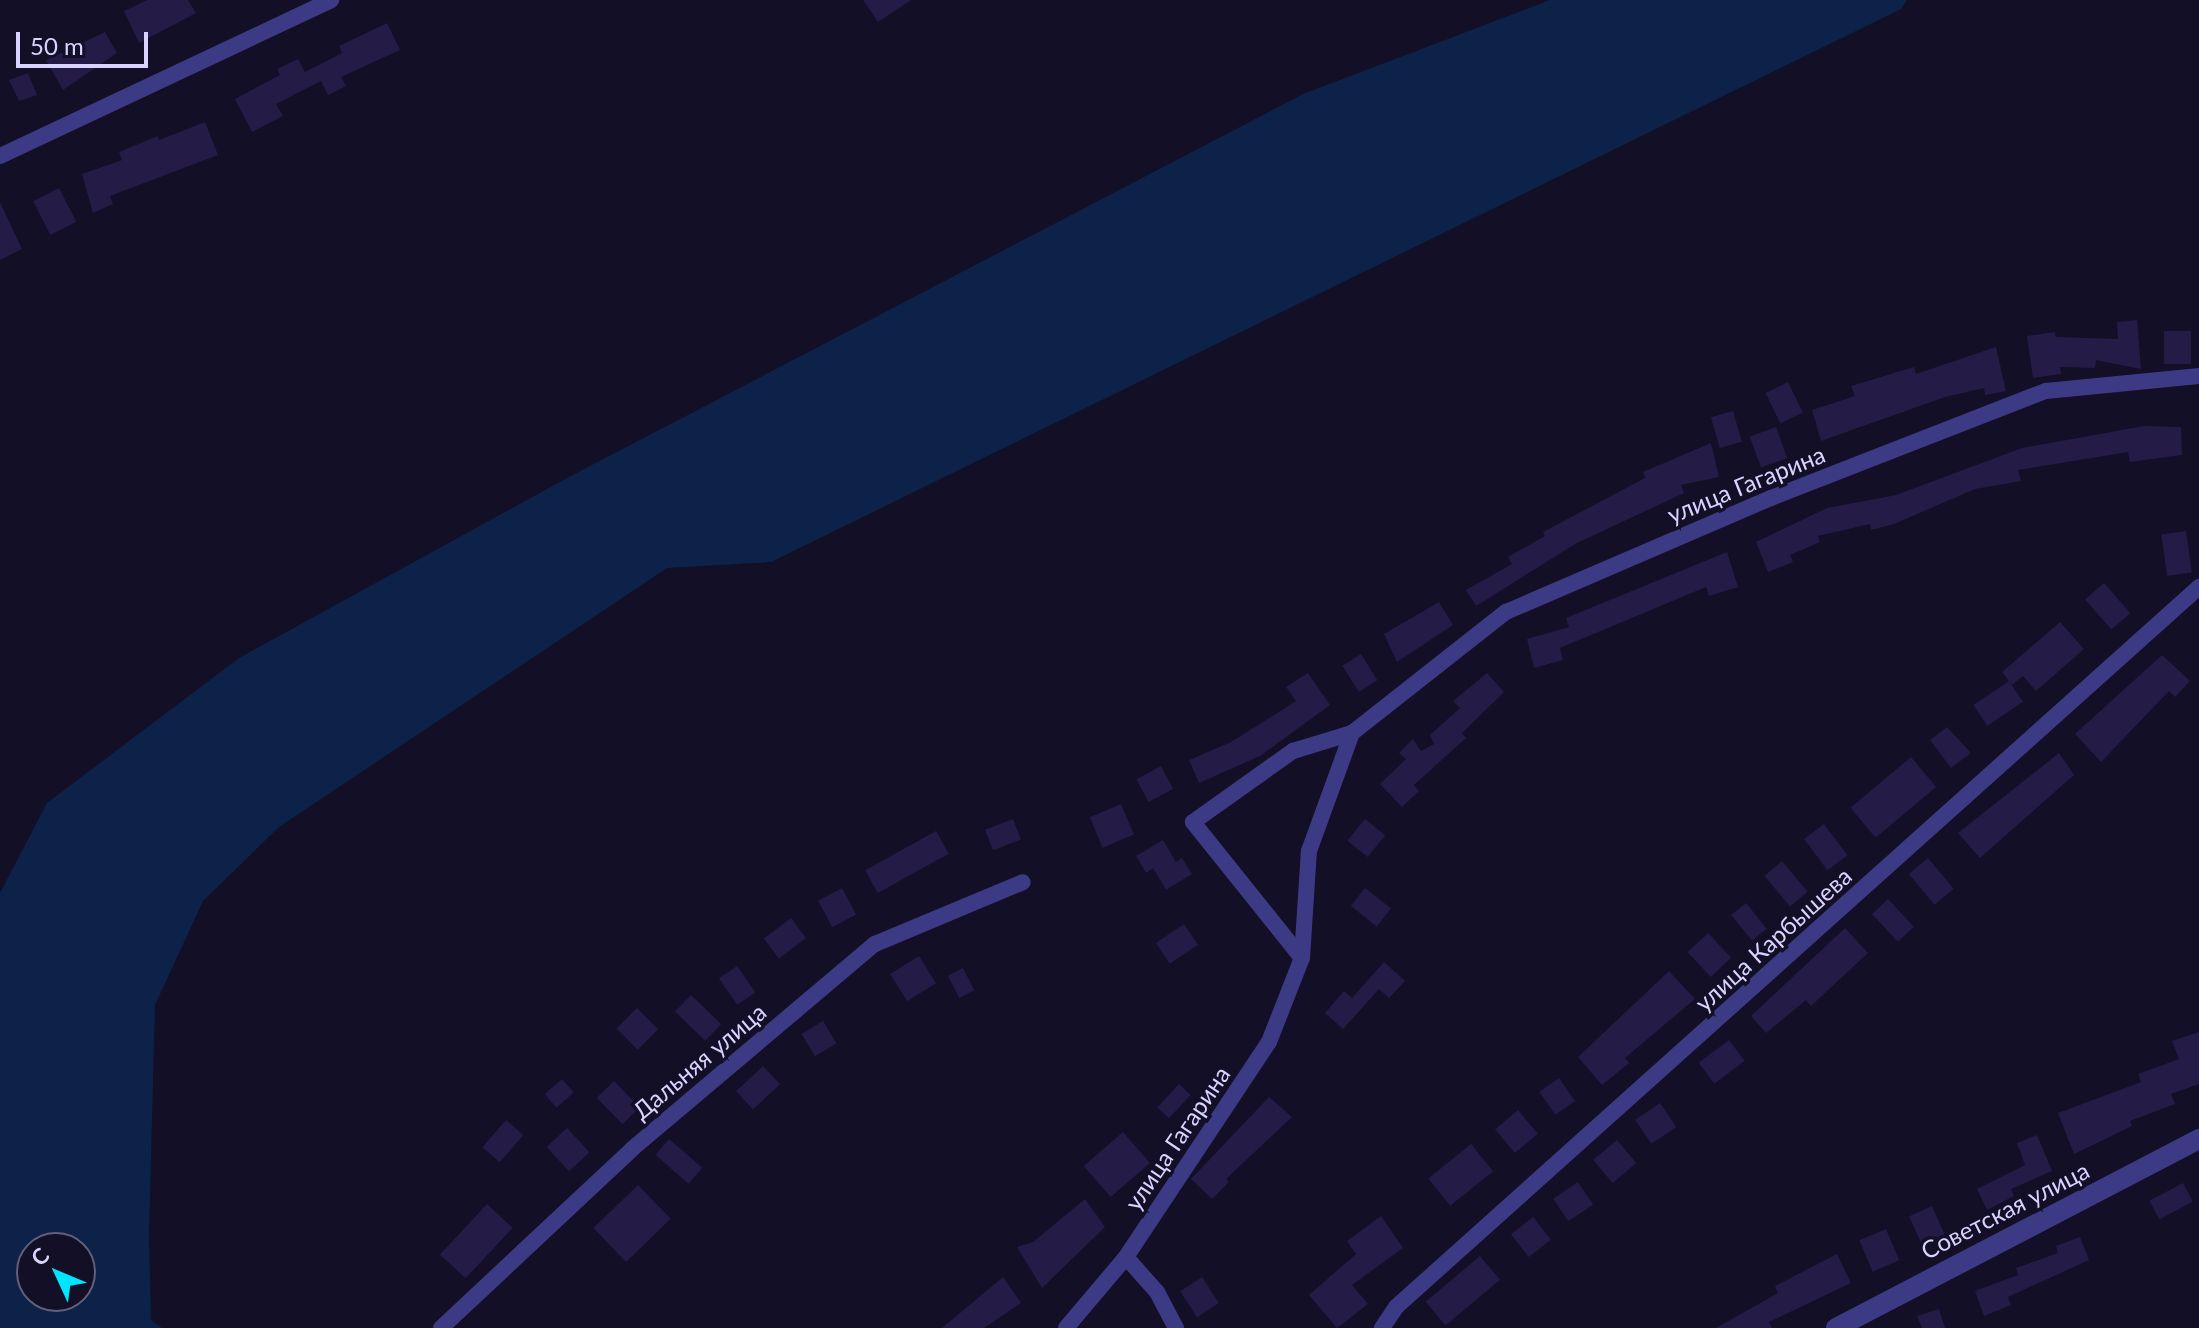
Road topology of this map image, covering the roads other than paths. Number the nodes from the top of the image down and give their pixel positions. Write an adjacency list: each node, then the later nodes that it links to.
1 (331, 0): 2 (street)
2 (0, 156)
3 (2199, 376): 5 (street, улица Гагарина)
4 (2199, 587): 13 (street, улица Карбышева)
5 (1352, 733): 7 (street, улица Гагарина); 7 (street, улица Гагарина)
6 (1023, 882): 10 (street, Дальняя улица)
7 (1302, 958): 9 (street, улица Гагарина)
8 (2199, 1139): 14 (street, Советская улица)
9 (1126, 1257): 11 (street, улица Гагарина); 12 (street)
10 (441, 1328)
11 (1066, 1328)
12 (1176, 1328)
13 (1382, 1328)
14 (1836, 1328)

